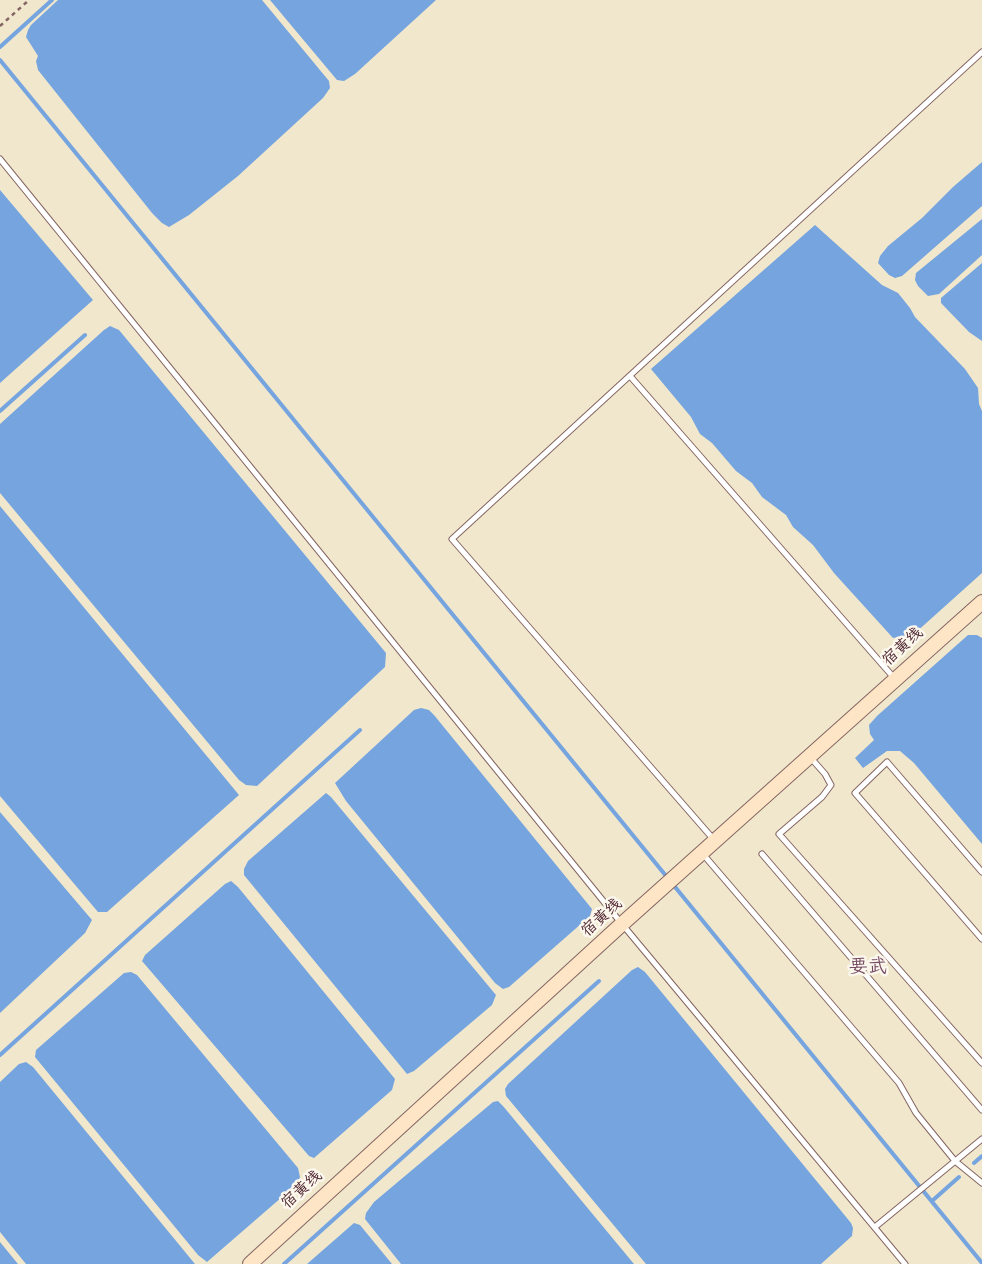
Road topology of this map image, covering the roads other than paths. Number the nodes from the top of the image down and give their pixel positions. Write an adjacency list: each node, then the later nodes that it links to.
1 (982, 52): 3 (lane)
2 (0, 159): 11 (lane)
3 (630, 376): 5 (lane); 7 (lane)
4 (982, 603): 5 (main road, 宿黄线)
5 (895, 680): 6 (main road, 宿黄线)
6 (810, 757): 7 (main road, 宿黄线); 13 (lane)
7 (715, 841): 9 (main road, 宿黄线)
8 (762, 854): 14 (lane)
9 (697, 857): 11 (main road, 宿黄线); 16 (lane)
10 (982, 872): 12 (lane)
11 (622, 924): 18 (lane); 19 (main road, 宿黄线)
12 (982, 939)
13 (982, 1063)
14 (982, 1110)
15 (982, 1139): 16 (lane)
16 (955, 1161): 17 (lane); 18 (lane)
17 (981, 1181)
18 (875, 1227): 20 (lane)
19 (250, 1264)
20 (905, 1264)

